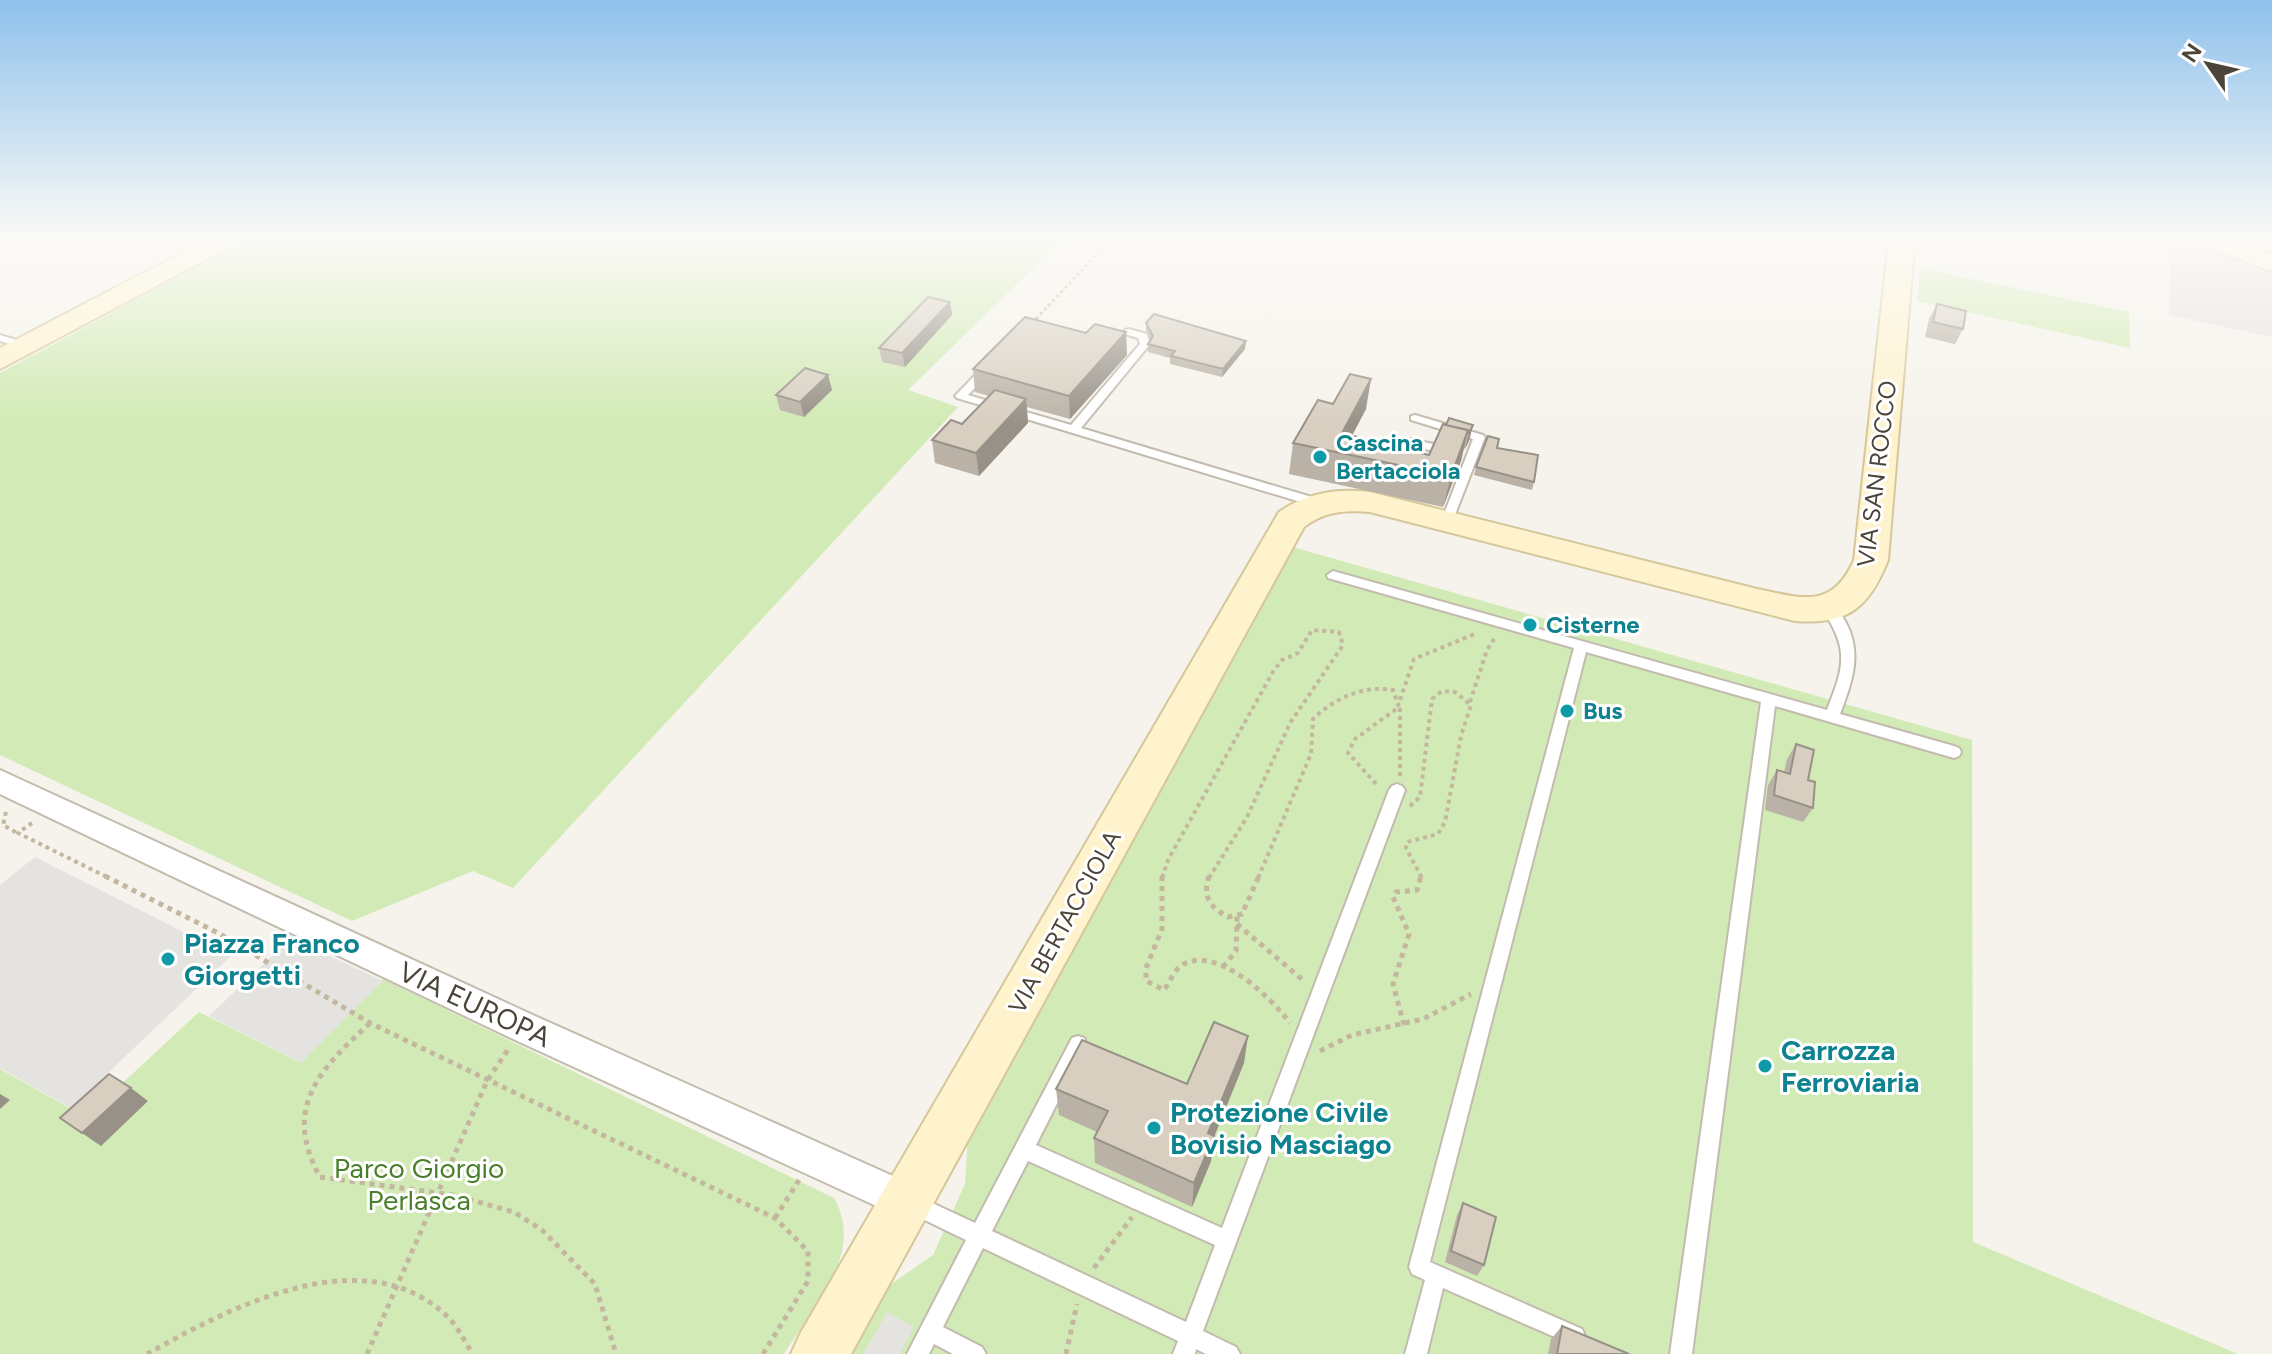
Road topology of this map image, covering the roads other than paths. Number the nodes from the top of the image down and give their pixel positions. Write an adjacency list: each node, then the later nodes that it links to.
1 (101, 299): 4 (street)
2 (1896, 299): 14 (street, VIA SAN ROCCO)
3 (1129, 332): 8 (lane)
4 (13, 342): 5 (street)
5 (0, 360)
6 (993, 363): 8 (lane, VIA BERTACCIOLA)
7 (1415, 418): 10 (lane)
8 (1073, 430): 11 (lane, VIA BERTACCIOLA)
9 (1410, 442): 10 (lane)
10 (1472, 457): 12 (lane)
11 (1322, 504): 12 (street, VIA BERTACCIOLA); 23 (street, VIA BERTACCIOLA)
12 (1455, 524): 14 (street)
13 (1333, 575): 15 (lane)
14 (1828, 607): 17 (lane)
15 (1581, 646): 16 (lane); 26 (lane)
16 (1769, 699): 17 (lane); 35 (lane)
17 (1832, 717): 18 (lane)
18 (1954, 752)
19 (0, 781): 23 (street, VIA EUROPA)
20 (1397, 790): 25 (lane)
21 (1078, 1044): 22 (lane)
22 (1023, 1149): 24 (lane); 25 (lane)
23 (909, 1202): 24 (lane); 30 (street, VIA BERTACCIOLA)
24 (979, 1234): 27 (lane); 29 (lane)
25 (1226, 1240): 29 (lane)
26 (1436, 1275): 28 (lane); 34 (lane)
27 (930, 1331): 31 (lane); 32 (lane)
28 (1588, 1342)
29 (1187, 1345): 33 (lane)
30 (820, 1354)
31 (918, 1354)
32 (975, 1354)
33 (1229, 1354)
34 (1416, 1354)
35 (1681, 1354)

